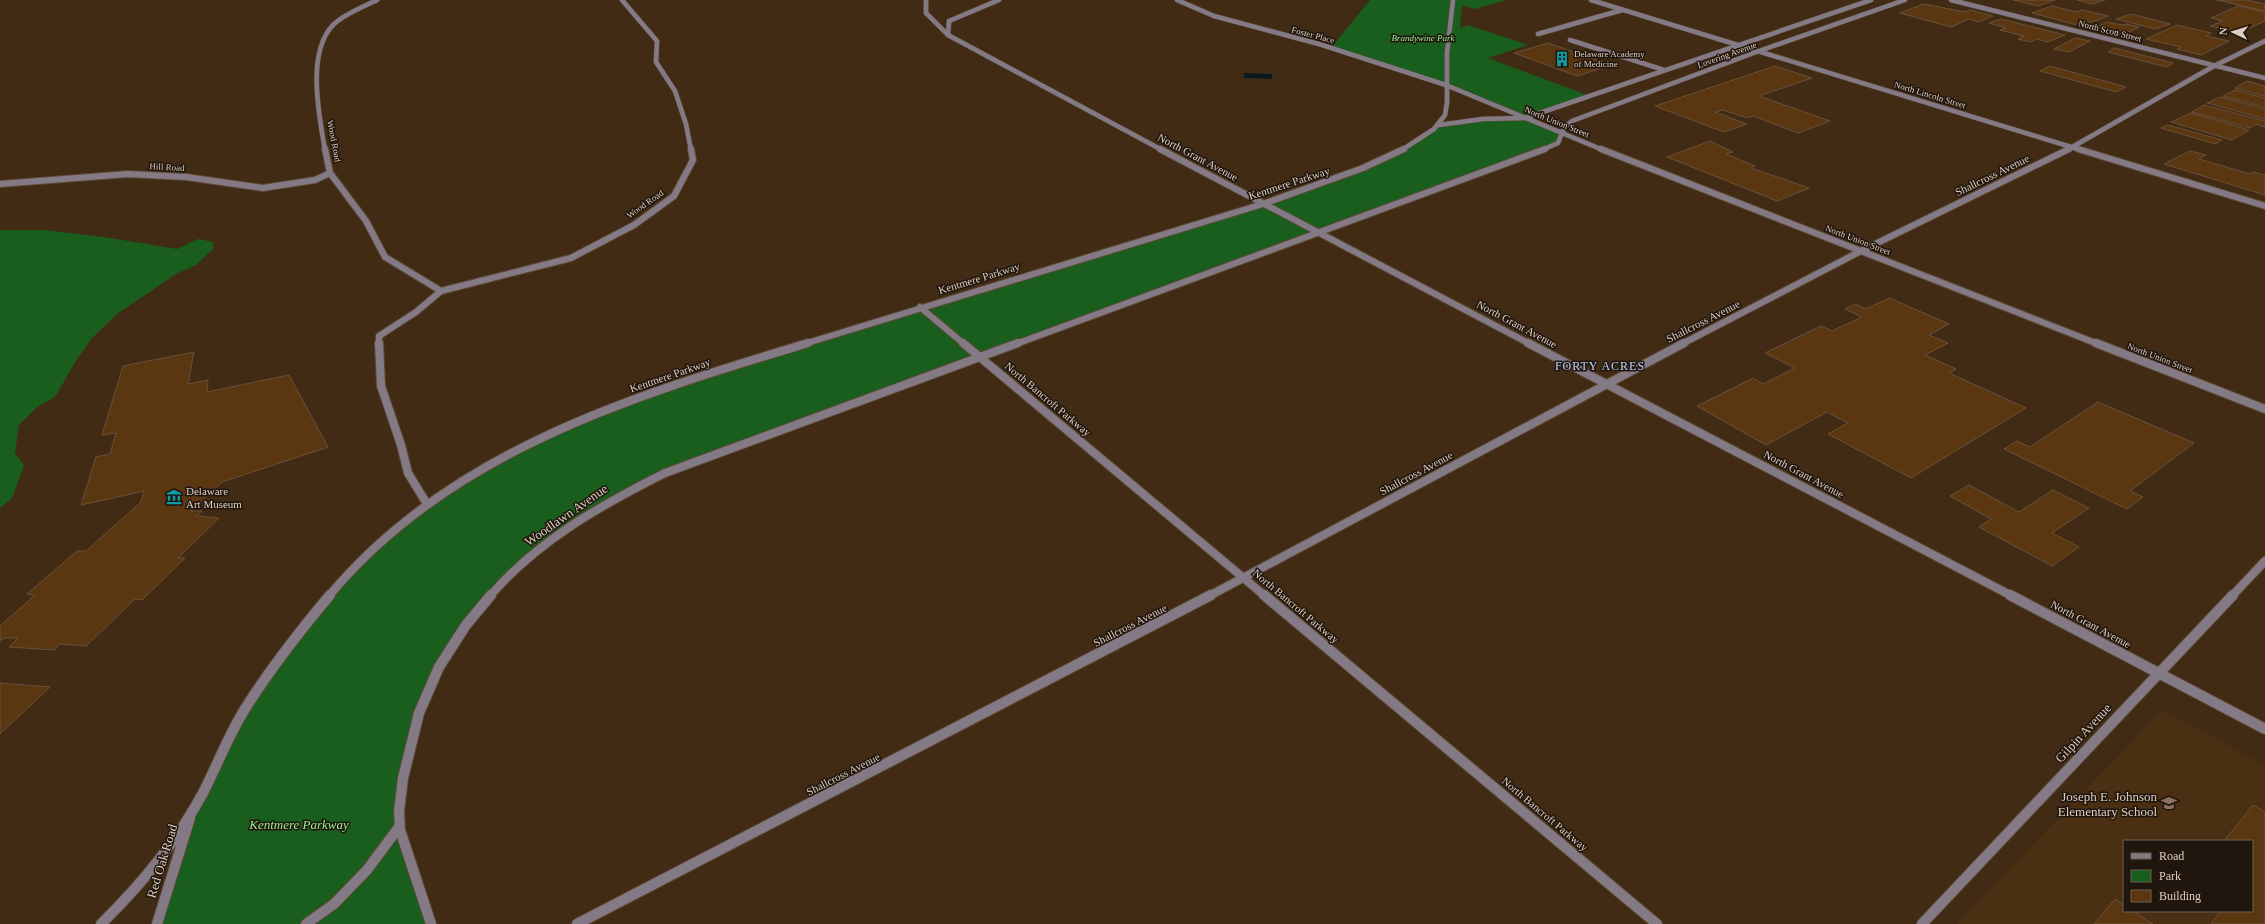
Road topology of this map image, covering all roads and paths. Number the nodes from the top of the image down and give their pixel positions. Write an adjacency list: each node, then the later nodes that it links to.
1 (377, 0): 26 (street, Wood Road)
2 (622, 0): 32 (street, Wood Road)
3 (926, 0): 13 (street, North Grant Avenue)
4 (999, 0): 13 (street)
5 (1177, 0): 21 (street, Foster Place)
6 (1453, 0): 21 (street)
7 (1591, 0): 11 (street, North Lincoln Street)
8 (1871, 0): 16 (street, Lovering Avenue)
9 (1905, 0): 17 (street, Lovering Avenue)
10 (1951, 0): 18 (street, North Scott Street)
11 (1623, 10): 12 (street); 16 (street, North Lincoln Street)
12 (1538, 34)
13 (948, 35): 28 (street, North Grant Avenue)
14 (1570, 40): 19 (street)
15 (2265, 41): 18 (street, Shallcross Avenue)
16 (1738, 45): 17 (street, North Lincoln Street); 19 (street, Lovering Avenue)
17 (1759, 51): 24 (street, Lovering Avenue); 25 (street, North Lincoln Street)
18 (2214, 66): 20 (street, North Scott Street); 25 (street, Shallcross Avenue)
19 (1664, 70): 22 (street, Lovering Avenue)
20 (2265, 78)
21 (1446, 85): 22 (street, North Union Street); 23 (street)
22 (1525, 118): 23 (street, Kentmere Parkway); 24 (street, North Union Street)
23 (1439, 125): 28 (street, Kentmere Parkway)
24 (1563, 134): 30 (street); 31 (street, North Union Street)
25 (2072, 147): 29 (street, North Lincoln Street); 31 (street, Shallcross Avenue)
26 (330, 173): 27 (street, Hill Road); 32 (street, Wood Road)
27 (0, 184)
28 (1263, 204): 30 (street, North Grant Avenue); 33 (street, Kentmere Parkway)
29 (2265, 206)
30 (1318, 232): 34 (street); 35 (street, North Grant Avenue)
31 (1861, 251): 35 (street, Shallcross Avenue); 36 (street, North Union Street)
32 (440, 291): 37 (street, Wood Road)
33 (920, 307): 34 (street, North Bancroft Parkway); 37 (street, Kentmere Parkway)
34 (980, 357): 39 (street, North Bancroft Parkway); 43 (street, Woodlawn Avenue)
35 (1607, 384): 39 (street, Shallcross Avenue); 40 (street, North Grant Avenue)
36 (2265, 409)
37 (427, 504): 42 (street, Kentmere Parkway)
38 (2265, 561): 40 (street, Gilpin Avenue)
39 (1244, 578): 48 (street, Shallcross Avenue); 49 (street, North Bancroft Parkway)
40 (2160, 672): 41 (street, North Grant Avenue); 50 (street, Gilpin Avenue)
41 (2265, 729)
42 (195, 806): 44 (street, Kentmere Parkway); 45 (street, Red Oak Road)
43 (399, 827): 46 (street); 47 (street, Woodlawn Avenue)
44 (101, 924)
45 (157, 924)
46 (306, 924)
47 (431, 924)
48 (577, 924)
49 (1657, 924)
50 (1922, 924)

